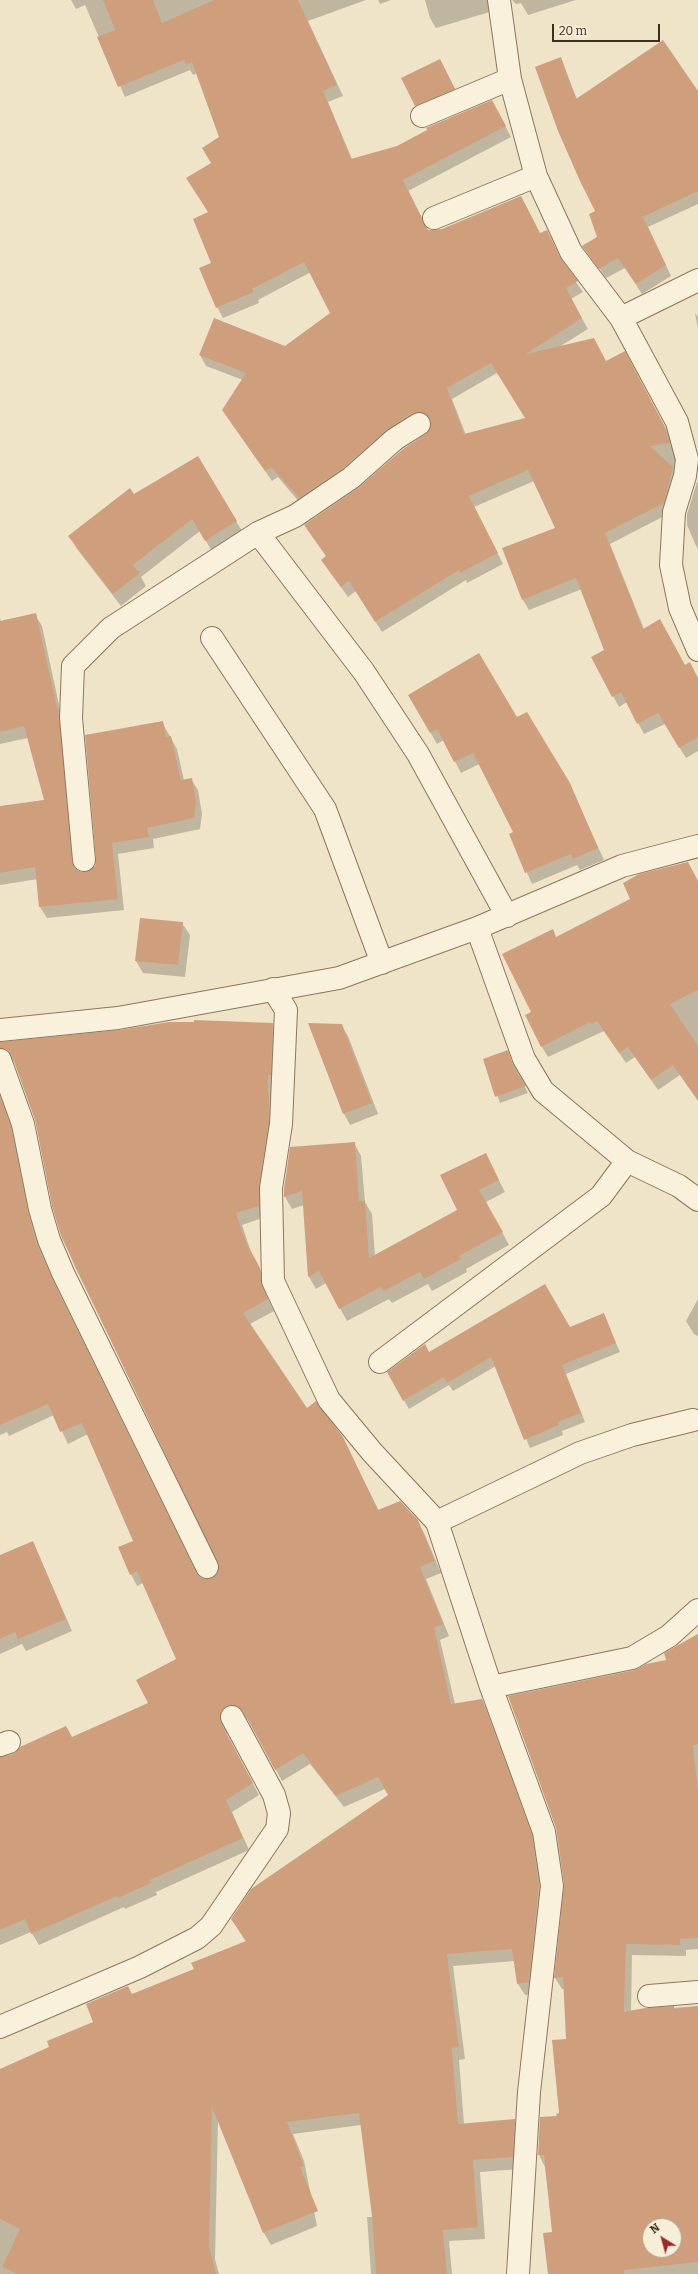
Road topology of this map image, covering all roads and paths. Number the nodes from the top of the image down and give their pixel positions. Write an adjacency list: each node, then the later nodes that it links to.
1 (499, 0): 2 (street)
2 (510, 79): 3 (street); 4 (street)
3 (422, 116)
4 (536, 176): 5 (street); 7 (street)
5 (434, 218)
6 (698, 280): 7 (street)
7 (621, 318): 11 (street)
8 (419, 424): 9 (street)
9 (258, 533): 13 (street); 14 (street)
10 (212, 638): 16 (street)
11 (698, 650)
12 (698, 846): 14 (street)
13 (84, 860)
14 (507, 916): 15 (street)
15 (477, 928): 16 (street); 20 (street)
16 (382, 963): 17 (street)
17 (273, 989): 18 (street); 24 (street)
18 (0, 1030)
19 (0, 1060): 25 (street)
20 (627, 1161): 21 (street); 22 (street)
21 (698, 1200)
22 (380, 1362)
23 (693, 1420): 24 (street)
24 (437, 1522): 27 (street)
25 (207, 1568)
26 (698, 1610): 27 (street)
27 (491, 1687): 32 (street)
28 (232, 1717): 31 (street)
29 (698, 1992): 30 (street)
30 (649, 1996)
31 (0, 2027)
32 (518, 2274)

